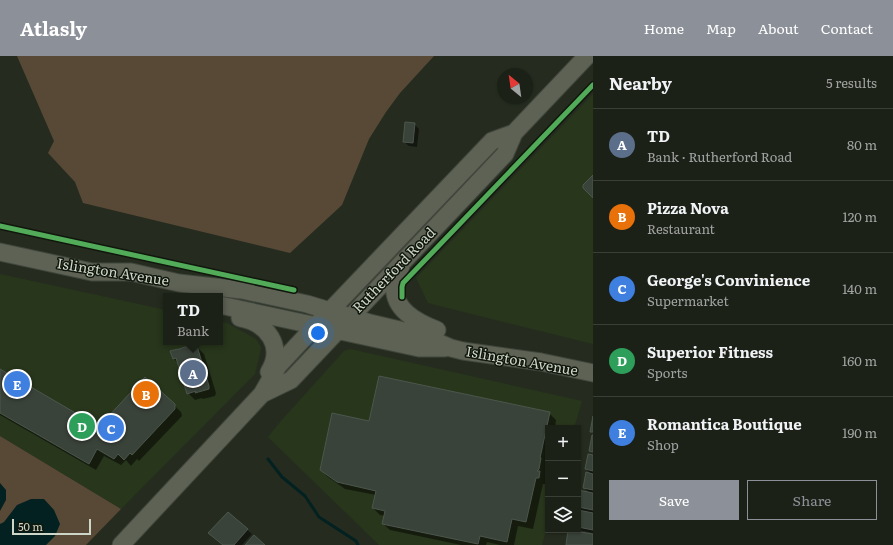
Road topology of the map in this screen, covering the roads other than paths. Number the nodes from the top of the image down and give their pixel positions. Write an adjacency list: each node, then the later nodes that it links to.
1 (587, 56): 2 (main road, Rutherford Road)
2 (514, 133): 4 (main road, Rutherford Road); 8 (main road, Rutherford Road)
3 (0, 252): 5 (main road, Islington Avenue)
4 (403, 261): 10 (main road, Rutherford Road); 13 (main road)
5 (179, 282): 6 (main road, Islington Avenue); 8 (main road, Islington Avenue)
6 (192, 293)
7 (223, 306): 11 (main road, Islington Avenue)
8 (329, 311): 10 (main road, Islington Avenue); 11 (main road, Rutherford Road)
9 (223, 314): 16 (main road)
10 (350, 317): 12 (main road, Rutherford Road); 13 (main road, Islington Avenue)
11 (315, 326): 12 (main road, Islington Avenue); 15 (main road, Rutherford Road)
12 (337, 330): 13 (main road, Islington Avenue); 15 (main road, Rutherford Road)
13 (457, 350): 14 (main road, Islington Avenue)
14 (593, 373)
15 (262, 394): 16 (main road, Rutherford Road)
16 (248, 408): 17 (main road, Rutherford Road)
17 (121, 545)

